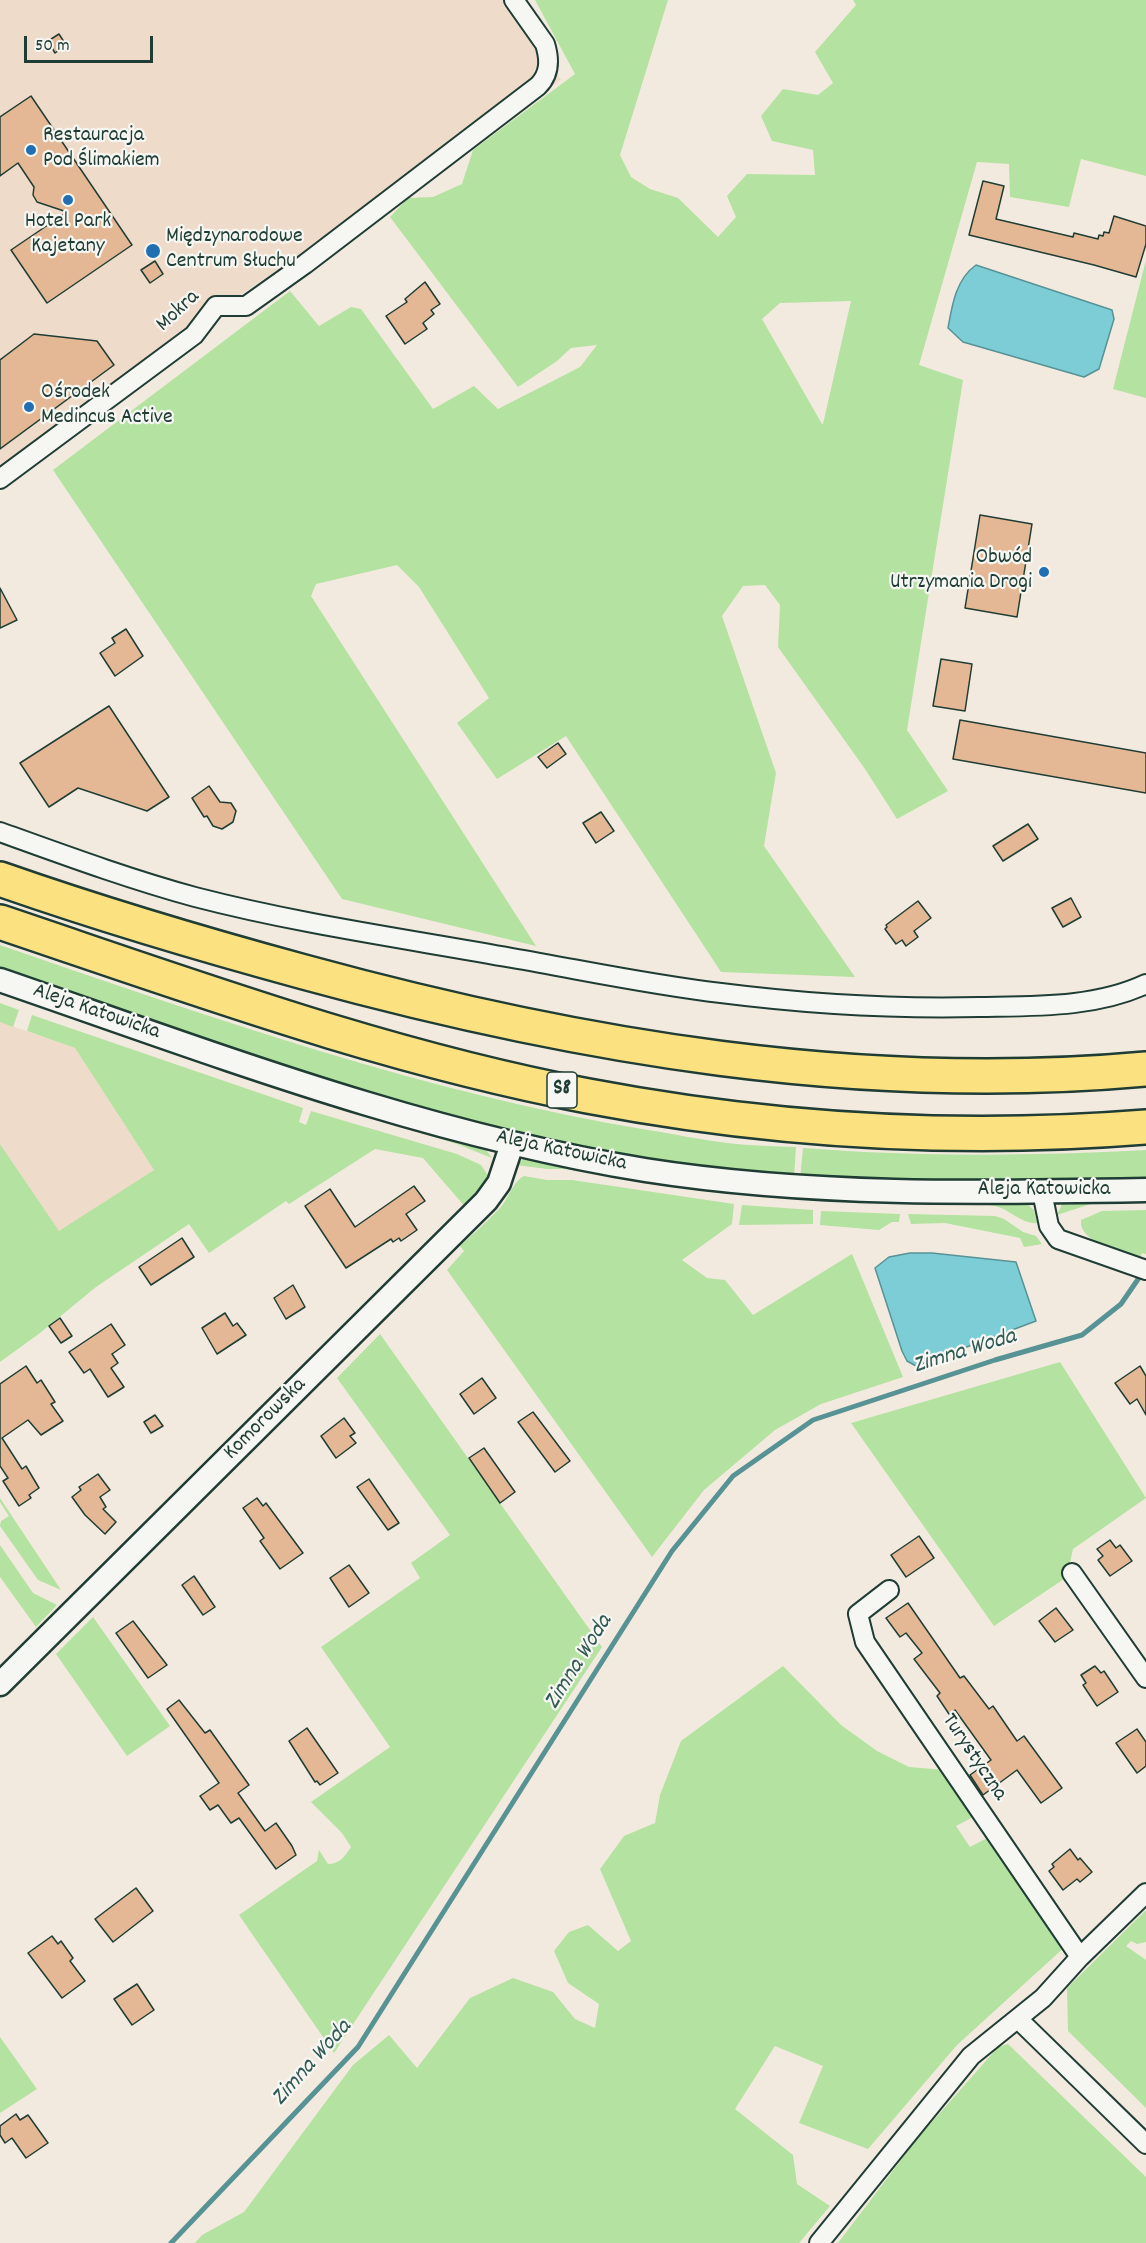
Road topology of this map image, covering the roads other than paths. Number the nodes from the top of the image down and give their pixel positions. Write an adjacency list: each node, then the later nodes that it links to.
1 (514, 0): 2 (street, Mokra)
2 (0, 479)
3 (0, 832): 7 (street)
4 (0, 879): 8 (highway)
5 (0, 922): 9 (highway, S8)
6 (0, 980): 10 (street, Aleja Katowicka)
7 (1146, 984)
8 (1146, 1069)
9 (1146, 1127)
10 (512, 1143): 12 (street, Aleja Katowicka); 17 (street, Komorowska)
11 (1146, 1190): 12 (street, Aleja Katowicka)
12 (1042, 1192): 13 (street)
13 (1138, 1267)
14 (1072, 1573): 16 (street)
15 (890, 1590): 19 (street, Turystyczna)
16 (1146, 1678)
17 (0, 1684)
18 (1146, 1893): 19 (street)
19 (1080, 1957): 20 (street)
20 (1018, 2019): 21 (street); 22 (street)
21 (1146, 2144)
22 (819, 2243)

